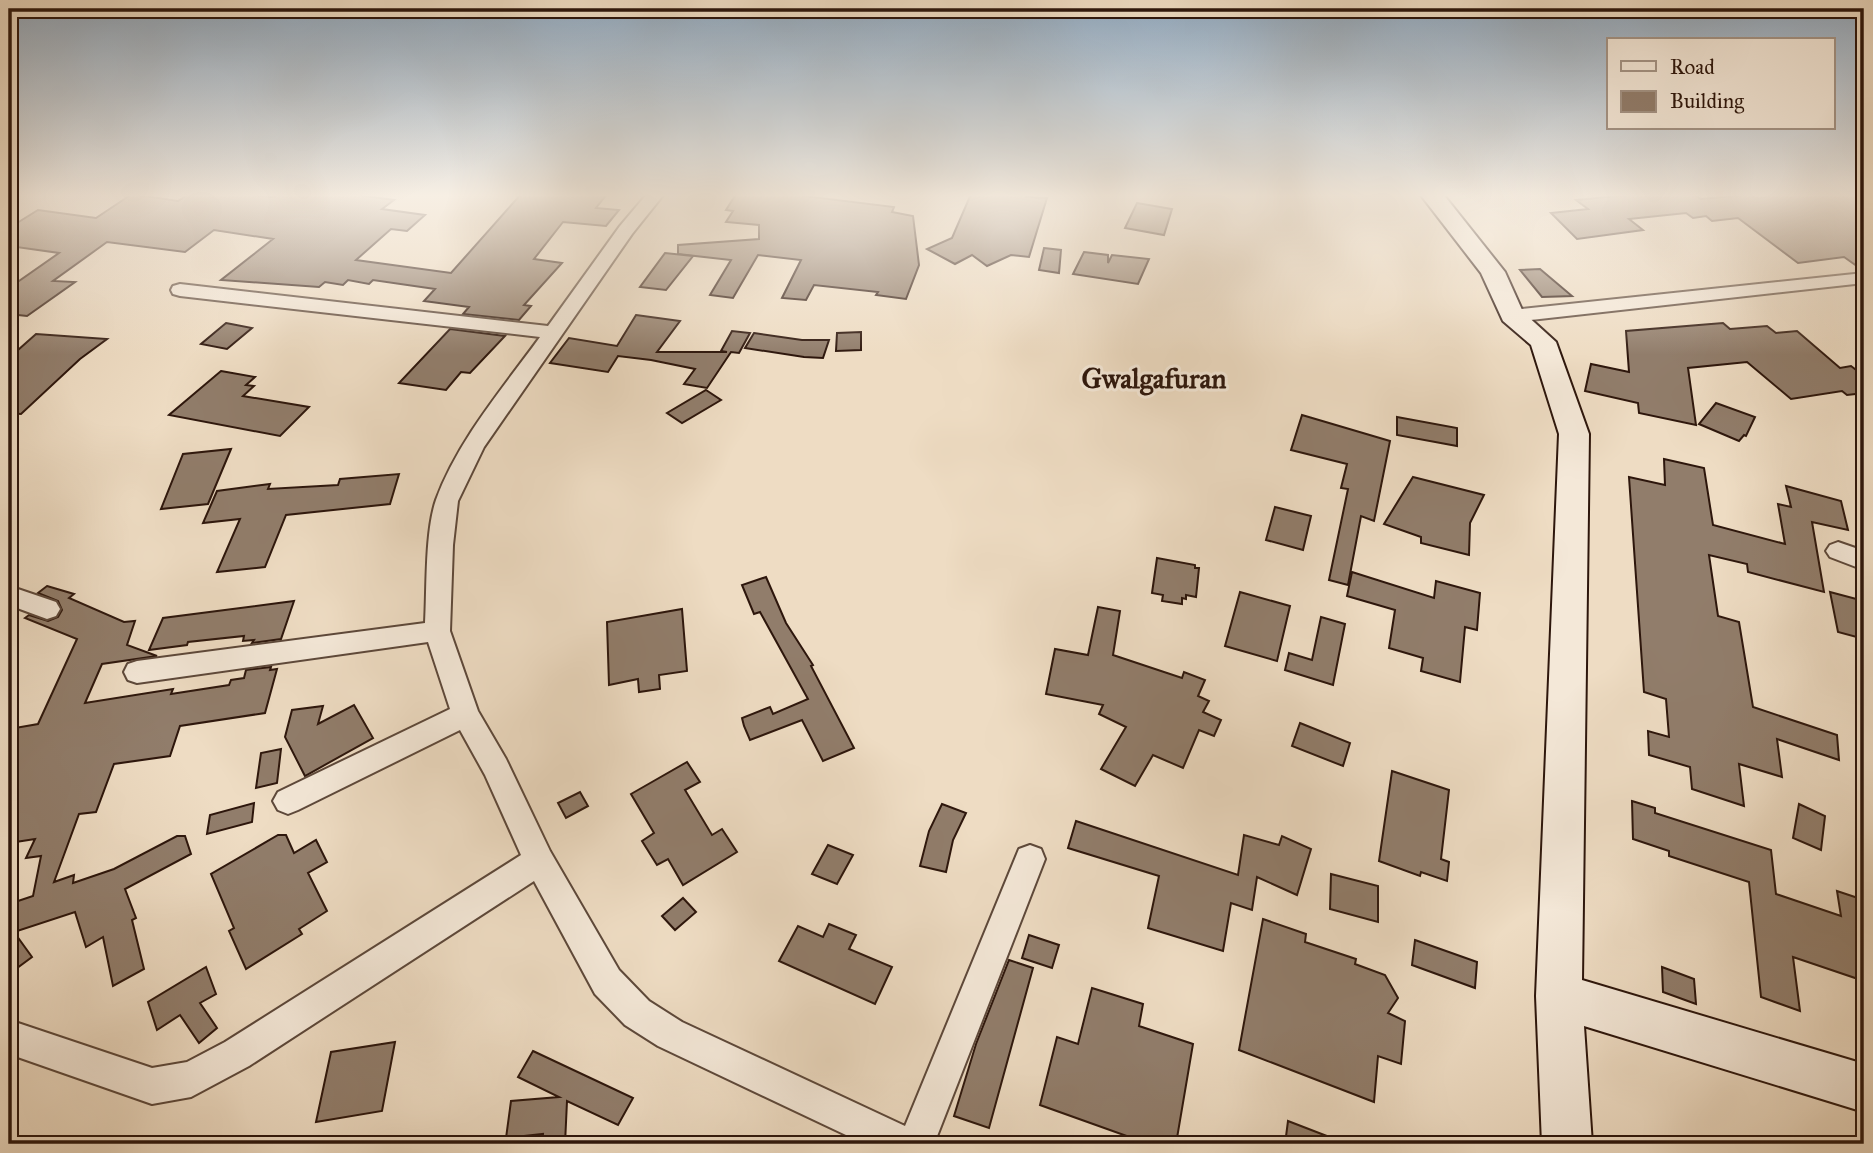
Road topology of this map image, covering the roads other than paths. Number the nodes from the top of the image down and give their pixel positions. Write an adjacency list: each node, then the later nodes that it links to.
1 (613, 248): 6 (street)
2 (1474, 248): 5 (street)
3 (1864, 278): 5 (street)
4 (180, 290): 6 (street)
5 (1512, 316): 17 (street)
6 (554, 332): 11 (street)
7 (1838, 551): 8 (street)
8 (1864, 561)
9 (9, 595): 10 (street)
10 (47, 609)
11 (436, 631): 12 (street); 13 (street)
12 (137, 672)
13 (465, 714): 14 (street); 16 (street)
14 (288, 801)
15 (1030, 859): 21 (street)
16 (539, 861): 18 (street); 20 (street)
17 (1559, 996): 19 (street); 22 (street)
18 (9, 1037)
19 (1864, 1088)
20 (904, 1144)
21 (916, 1144)
22 (1567, 1144)

